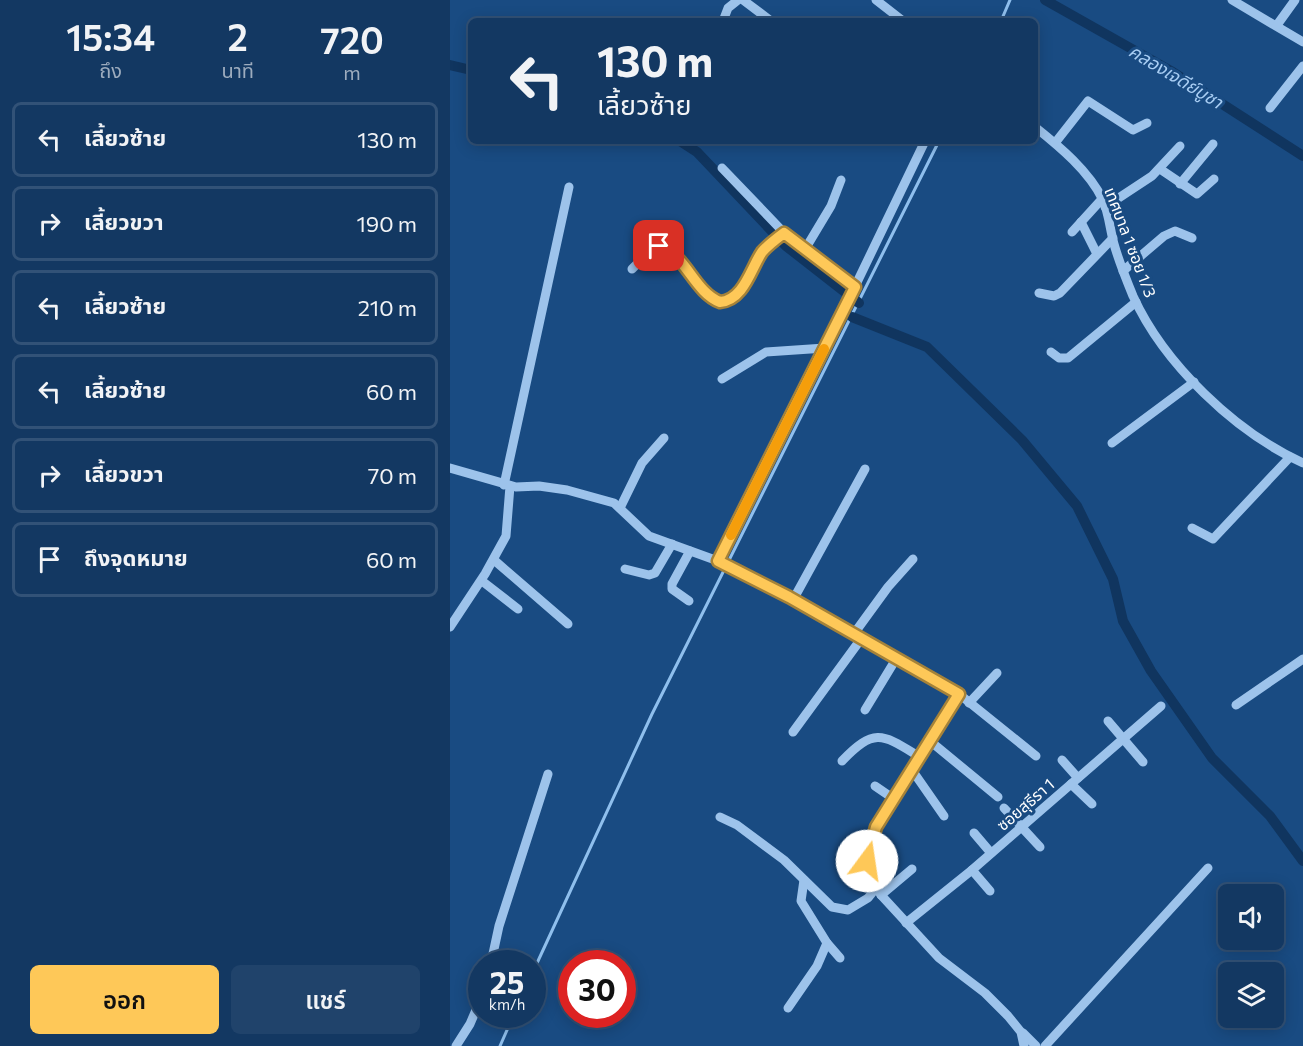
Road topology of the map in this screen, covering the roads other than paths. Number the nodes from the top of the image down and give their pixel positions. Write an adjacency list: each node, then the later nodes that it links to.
1 (738, 0): 6 (street)
2 (743, 0): 7 (street)
3 (876, 0): 8 (street)
4 (1232, 0): 9 (street)
5 (1295, 0): 9 (street)
6 (724, 18)
7 (767, 18)
8 (899, 18)
9 (1277, 25): 10 (street)
10 (1303, 42)
11 (1303, 66): 12 (street)
12 (1270, 108)
13 (1148, 123): 15 (street)
14 (1038, 129): 15 (street, เทศบาล 1 ซอย 1/3)
15 (1055, 143): 25 (street, เทศบาล 1 ซอย 1/3)
16 (924, 144): 35 (street)
17 (1213, 144): 23 (street)
18 (1180, 146): 20 (street)
19 (722, 168): 28 (street)
20 (1160, 169): 23 (street); 25 (street)
21 (1214, 179): 23 (street)
22 (841, 180): 31 (street)
23 (1180, 184)
24 (569, 186): 48 (street)
25 (1104, 203): 26 (street); 29 (street, เทศบาล 1 ซอย 1/3)
26 (1081, 222): 27 (street); 32 (street)
27 (1072, 232)
28 (780, 236): 31 (street); 33 (street)
29 (1113, 238): 32 (street); 34 (street, เทศบาล 1 ซอย 1/3)
30 (1192, 238): 34 (street)
31 (804, 251): 35 (street)
32 (1097, 254): 36 (street)
33 (632, 269)
34 (1123, 271): 37 (street, เทศบาล 1 ซอย 1/3)
35 (852, 292): 38 (street)
36 (1039, 293)
37 (1136, 302): 39 (street); 41 (street, เทศบาล 1 ซอย 1/3)
38 (825, 348): 40 (street); 55 (street)
39 (1051, 352)
40 (722, 379)
41 (1194, 382): 43 (street); 44 (street, เทศบาล 1 ซอย 1/3)
42 (664, 438): 49 (street)
43 (1112, 443)
44 (1290, 457): 45 (street, เทศบาล 1 ซอย 1/3); 50 (street)
45 (1303, 463)
46 (450, 468): 48 (street)
47 (866, 468): 58 (street)
48 (507, 485): 49 (street); 54 (street)
49 (620, 508): 51 (street)
50 (1192, 528)
51 (672, 544): 52 (street); 56 (street)
52 (690, 551): 55 (street); 59 (street)
53 (913, 559): 63 (street)
54 (494, 560): 57 (street); 61 (street)
55 (719, 561): 58 (street)
56 (625, 569)
57 (482, 580): 60 (street); 62 (street)
58 (793, 600): 63 (street)
59 (689, 601)
60 (518, 609)
61 (568, 624)
62 (450, 627)
63 (857, 637): 64 (street); 73 (street)
64 (896, 659): 67 (street); 71 (street)
65 (1303, 659): 69 (street)
66 (997, 673): 68 (street)
67 (959, 694): 68 (street); 75 (street)
68 (969, 703): 76 (street)
69 (1236, 705)
70 (1161, 706): 74 (street, ซอยสุธีรา 1)
71 (865, 710)
72 (1108, 721): 74 (street)
73 (793, 732)
74 (1123, 739): 80 (street); 83 (street, ซอยสุธีรา 1)
75 (930, 741): 77 (street); 85 (street)
76 (1036, 756)
77 (920, 757): 79 (street); 81 (street)
78 (1062, 760): 83 (street)
79 (842, 762)
80 (1143, 762)
81 (912, 770): 86 (street); 89 (street)
82 (548, 774): 103 (street)
83 (1075, 781): 87 (street); 91 (street, ซอยสุธีรา 1)
84 (875, 786): 86 (street)
85 (998, 797)
86 (894, 799): 99 (street)
87 (1092, 804)
88 (1004, 808): 91 (street)
89 (944, 816)
90 (720, 817): 98 (street)
91 (1022, 827): 93 (street); 94 (street, ซอยสุธีรา 1)
92 (974, 832): 94 (street)
93 (1040, 847)
94 (990, 854): 97 (street, ซอยสุธีรา 1)
95 (1208, 868): 111 (street)
96 (912, 869): 99 (street)
97 (972, 870): 100 (street); 101 (street, ซอยสุธีรา 1)
98 (804, 880): 99 (street); 102 (street)
99 (879, 891): 101 (street)
100 (990, 891)
101 (906, 923): 107 (street)
102 (827, 943): 104 (street); 105 (street)
103 (494, 950)
104 (840, 958)
105 (788, 1008)
106 (468, 1027): 108 (street)
107 (1021, 1032): 109 (street); 110 (street)
108 (453, 1046)
109 (1024, 1046)
110 (1036, 1046)
111 (1045, 1046)

